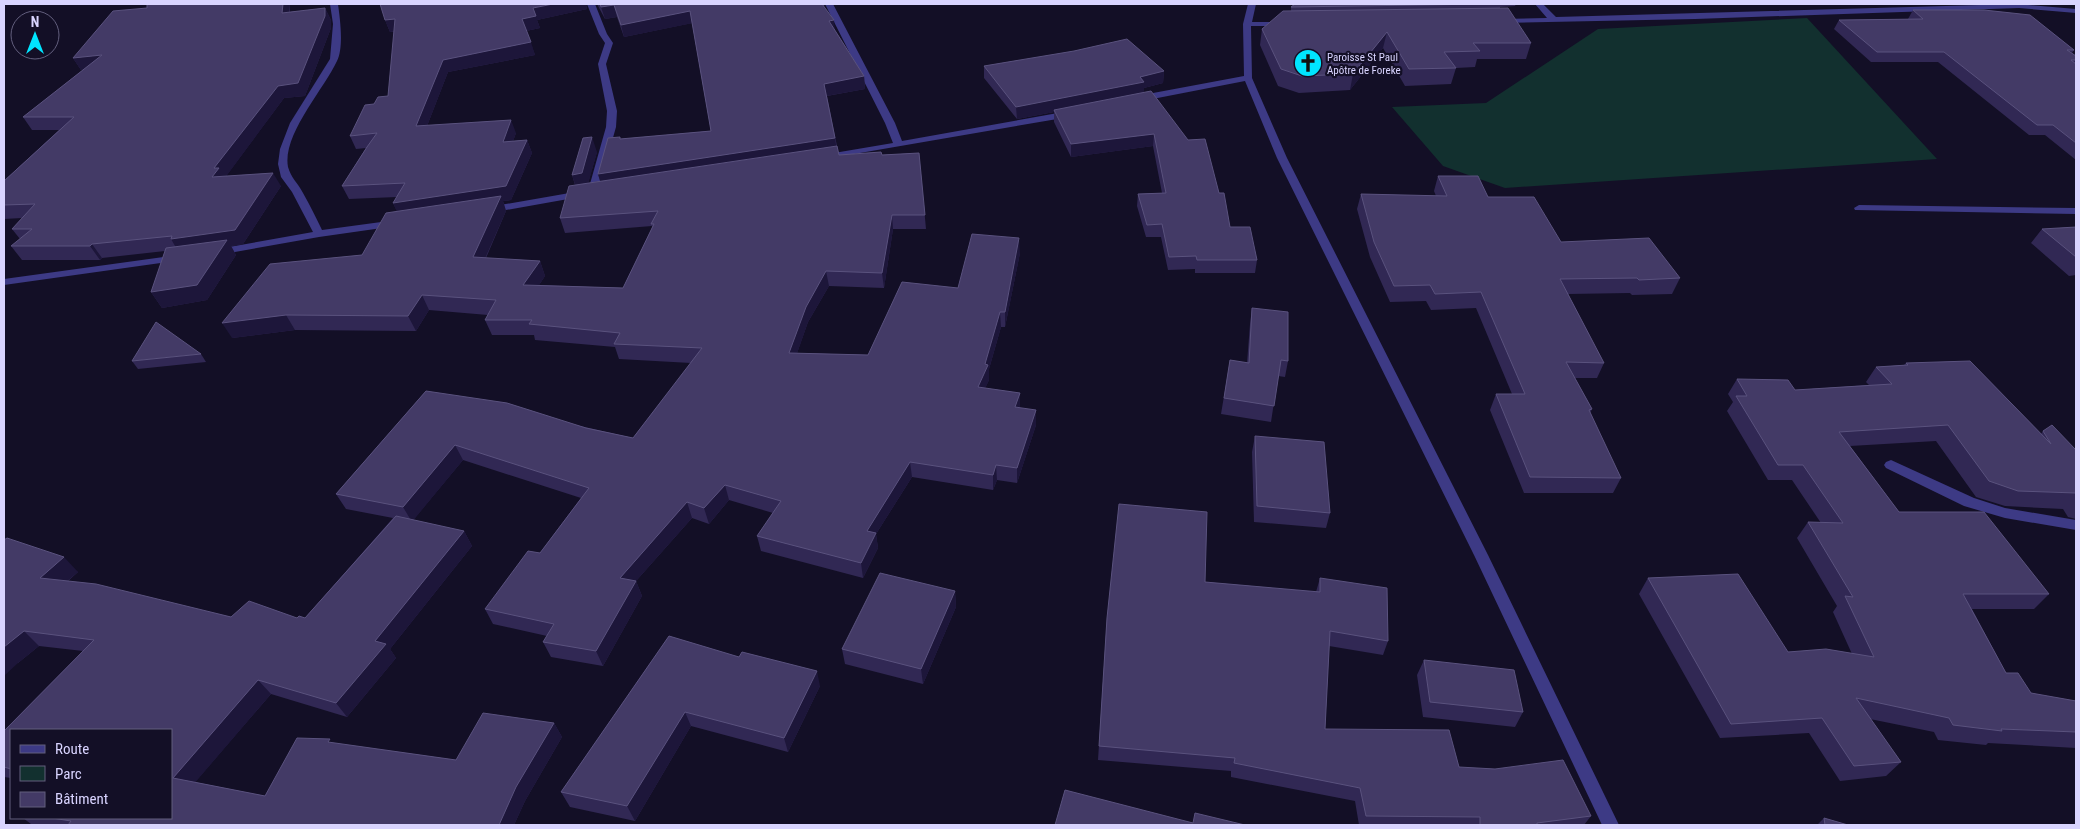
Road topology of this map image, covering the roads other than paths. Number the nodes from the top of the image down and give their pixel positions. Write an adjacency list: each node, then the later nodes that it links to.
1 (334, 4): 20 (street)
2 (591, 4): 17 (street)
3 (830, 4): 14 (street)
4 (1252, 4): 9 (street)
5 (1539, 4): 7 (street)
6 (2076, 11): 7 (street)
7 (1552, 18): 8 (street)
8 (1486, 21)
9 (1247, 24): 10 (street); 11 (street)
10 (1295, 24)
11 (1248, 78): 12 (street); 26 (street)
12 (1124, 102)
13 (1076, 113): 14 (street)
14 (898, 144): 15 (street)
15 (817, 159)
16 (1859, 208): 18 (street)
17 (477, 211)
18 (2076, 211)
19 (402, 223): 20 (street)
20 (319, 234): 21 (street)
21 (212, 253)
22 (193, 256): 23 (street)
23 (4, 282)
24 (1891, 465): 25 (street)
25 (2076, 525)
26 (1611, 825)

